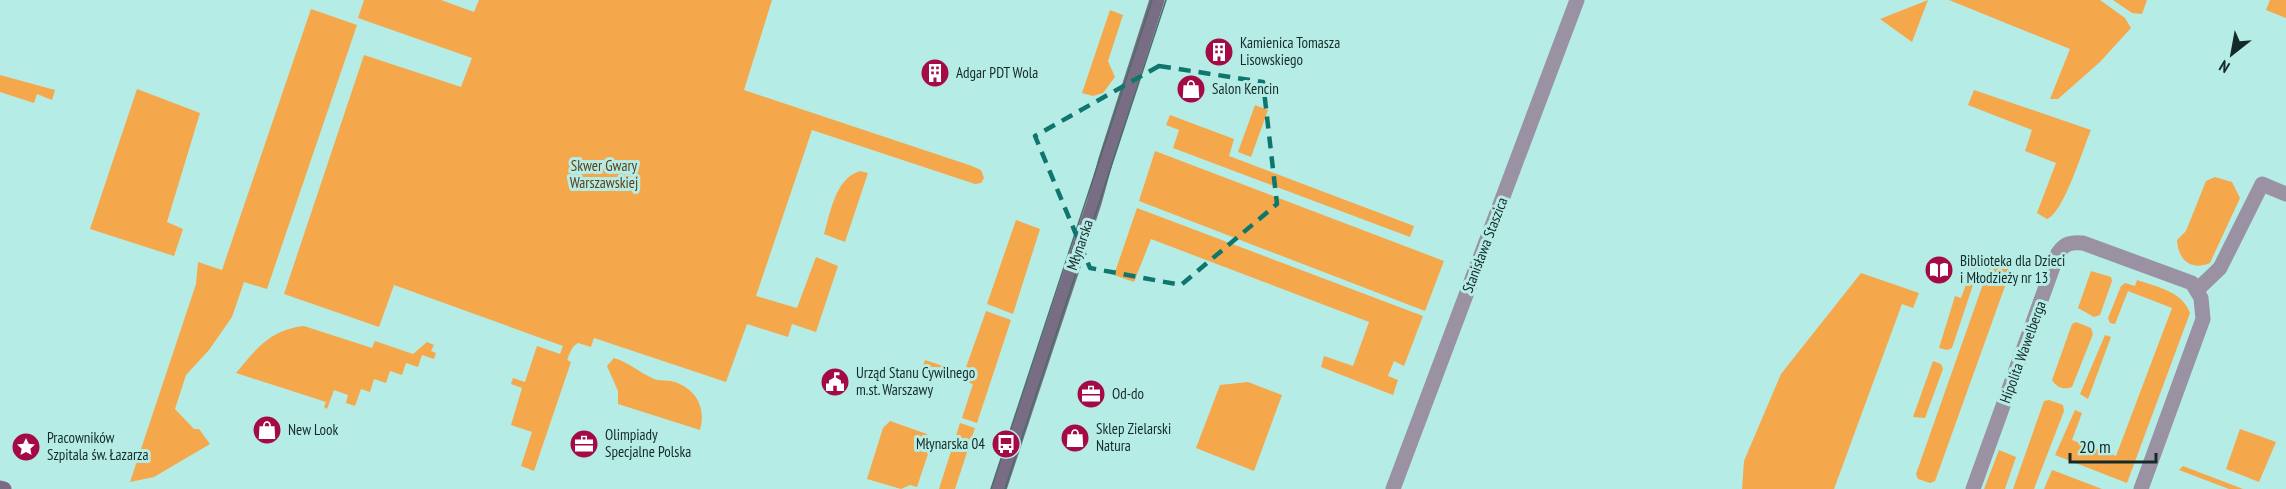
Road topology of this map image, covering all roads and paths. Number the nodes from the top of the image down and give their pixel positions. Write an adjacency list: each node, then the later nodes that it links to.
1 (1157, 0): 5 (street, Młynarska)
2 (1577, 0): 6 (street, Stanisława Staszica)
3 (2286, 195): 4 (street)
4 (2195, 287): 7 (street, Hipolita Wawelberga); 8 (street)
5 (999, 489)
6 (1393, 489)
7 (1973, 489)
8 (2140, 489)

